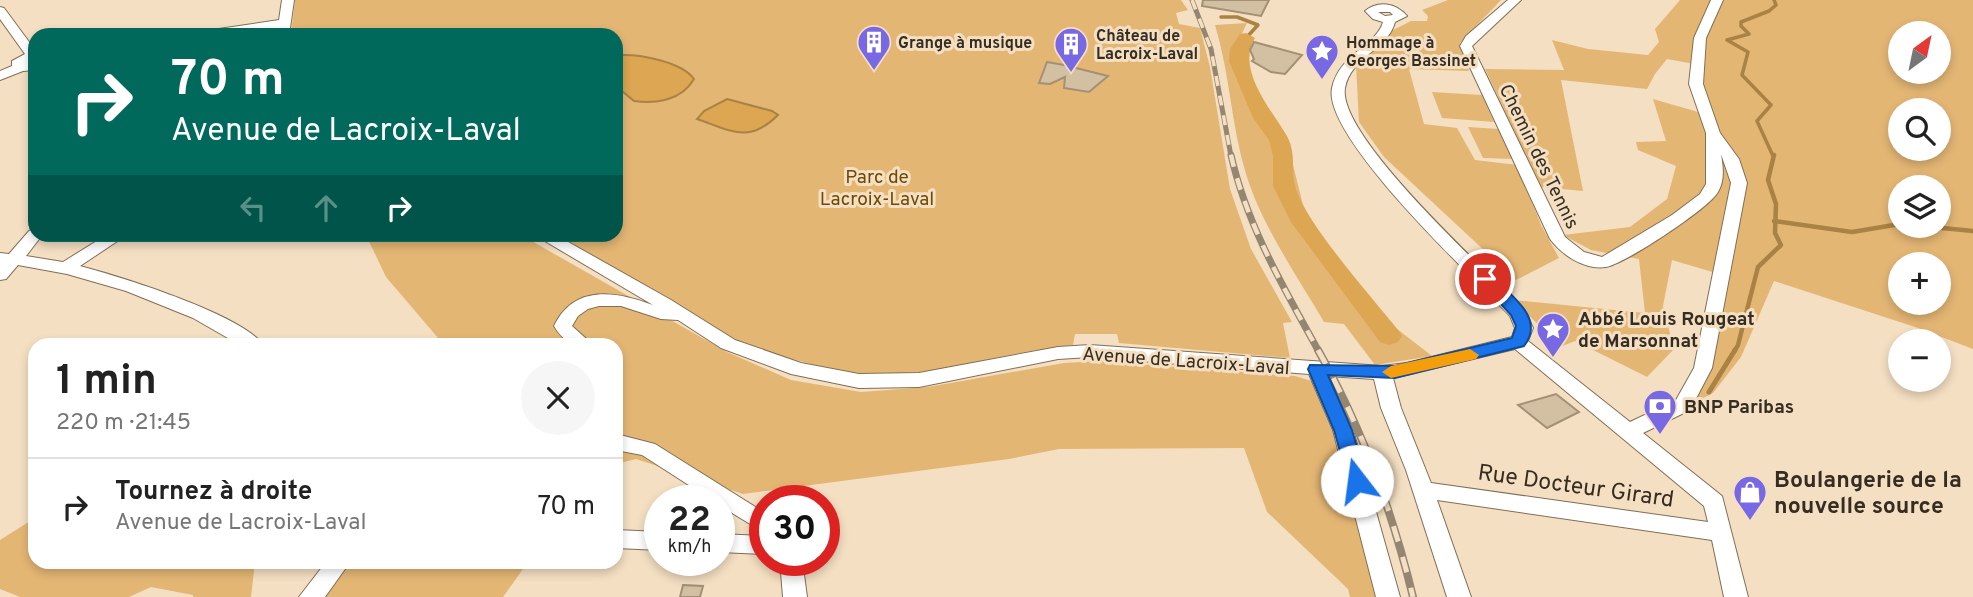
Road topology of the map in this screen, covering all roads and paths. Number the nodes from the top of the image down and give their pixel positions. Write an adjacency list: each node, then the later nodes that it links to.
1 (288, 0): 7 (street)
2 (1362, 0): 5 (street)
3 (1515, 0): 13 (street, Chemin des Tennis)
4 (1717, 0): 13 (street)
5 (1380, 10): 23 (street)
6 (0, 11): 8 (street)
7 (284, 28)
8 (28, 51)
9 (28, 61): 11 (street)
10 (0, 65): 11 (street)
11 (19, 65): 12 (street)
12 (0, 76)
13 (1713, 133): 26 (street)
14 (28, 240): 17 (street)
15 (107, 242): 18 (street)
16 (555, 242): 20 (street, Avenue de Lacroix-Laval)
17 (6, 258): 18 (street); 19 (street)
18 (64, 269): 21 (street)
19 (0, 275)
20 (679, 312): 22 (street); 24 (street, Avenue de Lacroix-Laval)
21 (245, 338)
22 (574, 338)
23 (1518, 342): 25 (street, Avenue de Lacroix-Laval); 26 (street)
24 (1316, 369): 25 (street, Avenue de Lacroix-Laval); 37 (street)
25 (1373, 373): 28 (street)
26 (1630, 431): 30 (street)
27 (623, 444): 29 (street)
28 (1422, 490): 30 (street, Rue Docteur Girard); 38 (street)
29 (749, 514)
30 (1722, 533): 39 (street)
31 (623, 539): 32 (street)
32 (644, 540)
33 (333, 569): 35 (street)
34 (793, 576): 36 (street)
35 (311, 597)
36 (795, 597)
37 (1388, 597)
38 (1459, 597)
39 (1736, 597)

